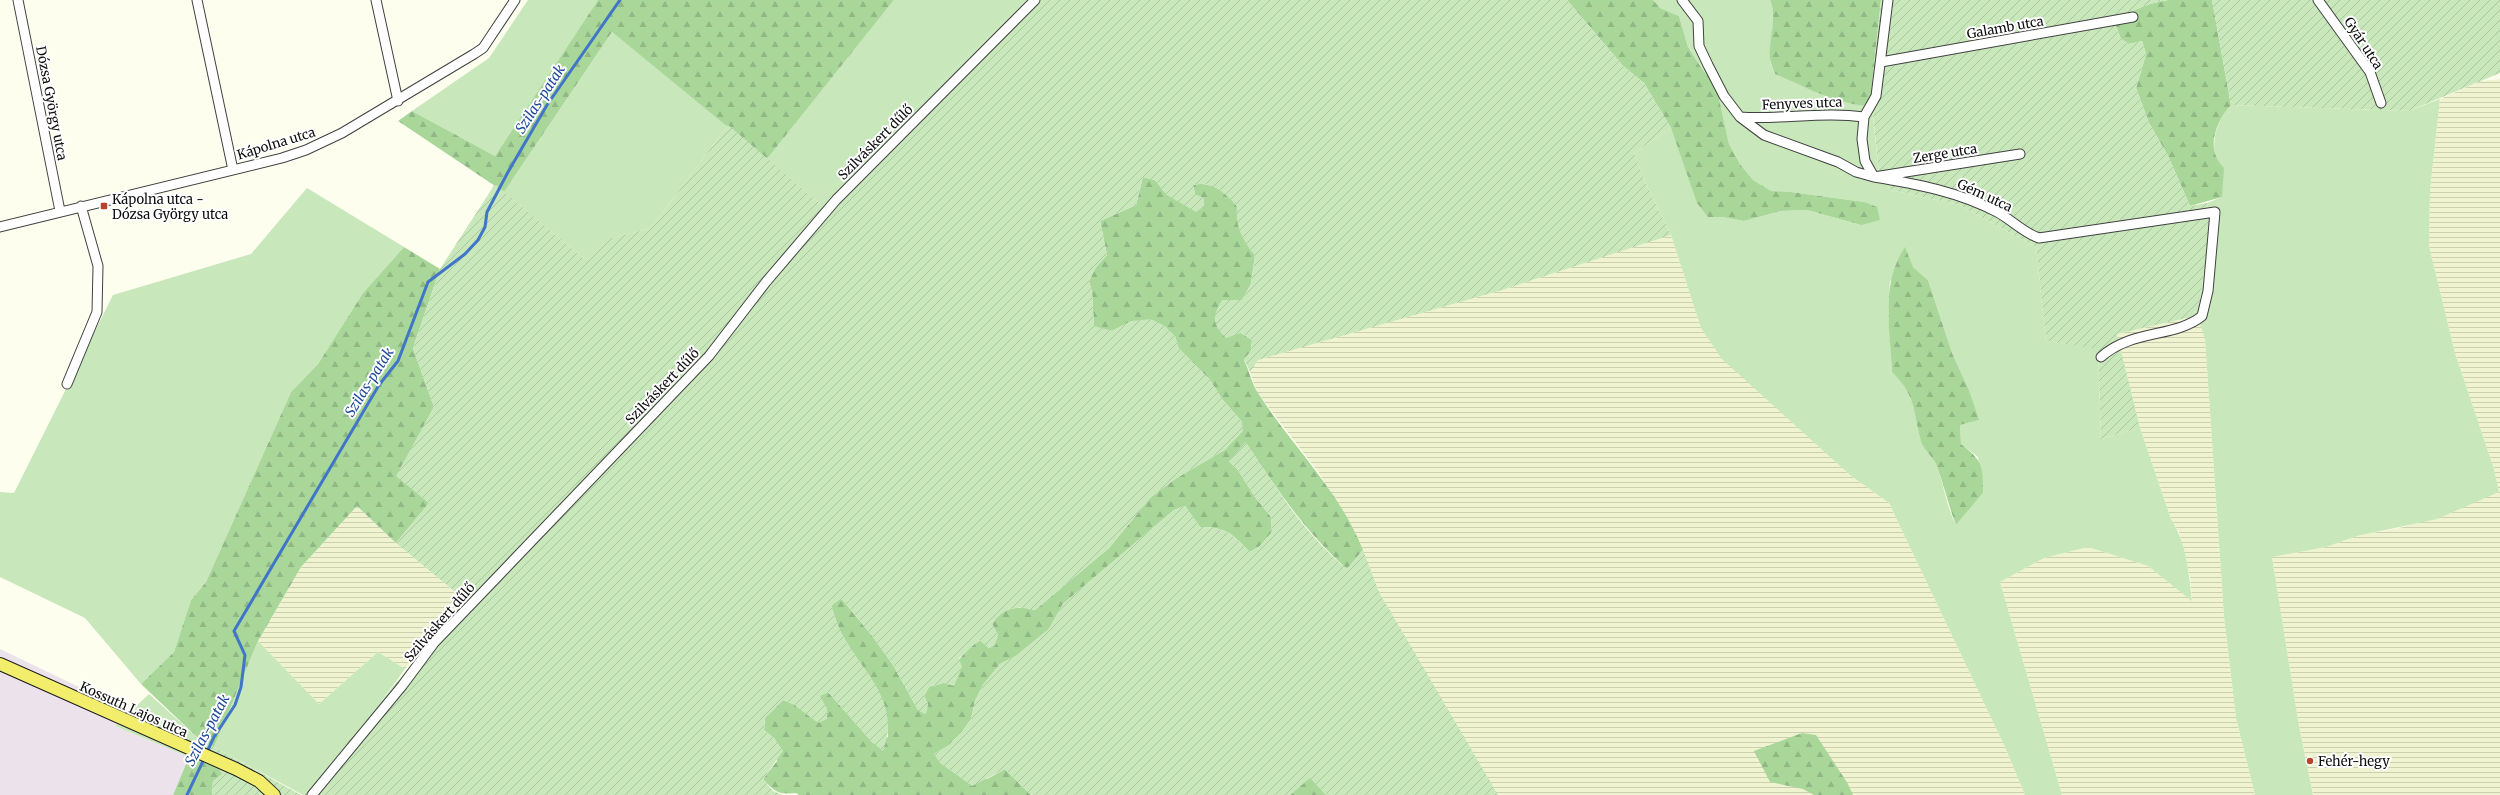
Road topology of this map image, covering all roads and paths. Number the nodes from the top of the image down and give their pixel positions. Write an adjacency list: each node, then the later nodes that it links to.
1 (18, 0): 19 (street, Dózsa György utca)
2 (197, 0): 16 (street)
3 (376, 0): 11 (street)
4 (515, 0): 11 (street, Kápolna utca)
5 (1035, 0): 25 (street, Szilváskert dűlő)
6 (1682, 0): 13 (street, Fenyves utca)
7 (1890, 0): 10 (street)
8 (2318, 0): 12 (street, Gyár utca)
9 (2133, 17): 10 (street, Galamb utca)
10 (1881, 62): 14 (street)
11 (398, 101): 16 (street, Kápolna utca)
12 (2381, 103)
13 (1740, 117): 14 (street, Fenyves utca); 17 (street, Fenyves utca)
14 (1864, 117): 17 (street)
15 (2020, 154): 17 (street, Zerge utca)
16 (234, 170): 18 (street, Kápolna utca)
17 (1874, 178): 21 (street, Gém utca)
18 (81, 206): 19 (street, Kápolna utca); 22 (street)
19 (60, 210): 20 (street, Kápolna utca)
20 (0, 227)
21 (2101, 357)
22 (67, 384)
23 (0, 664): 24 (main road, Kossuth Lajos utca)
24 (274, 795)
25 (312, 795)

